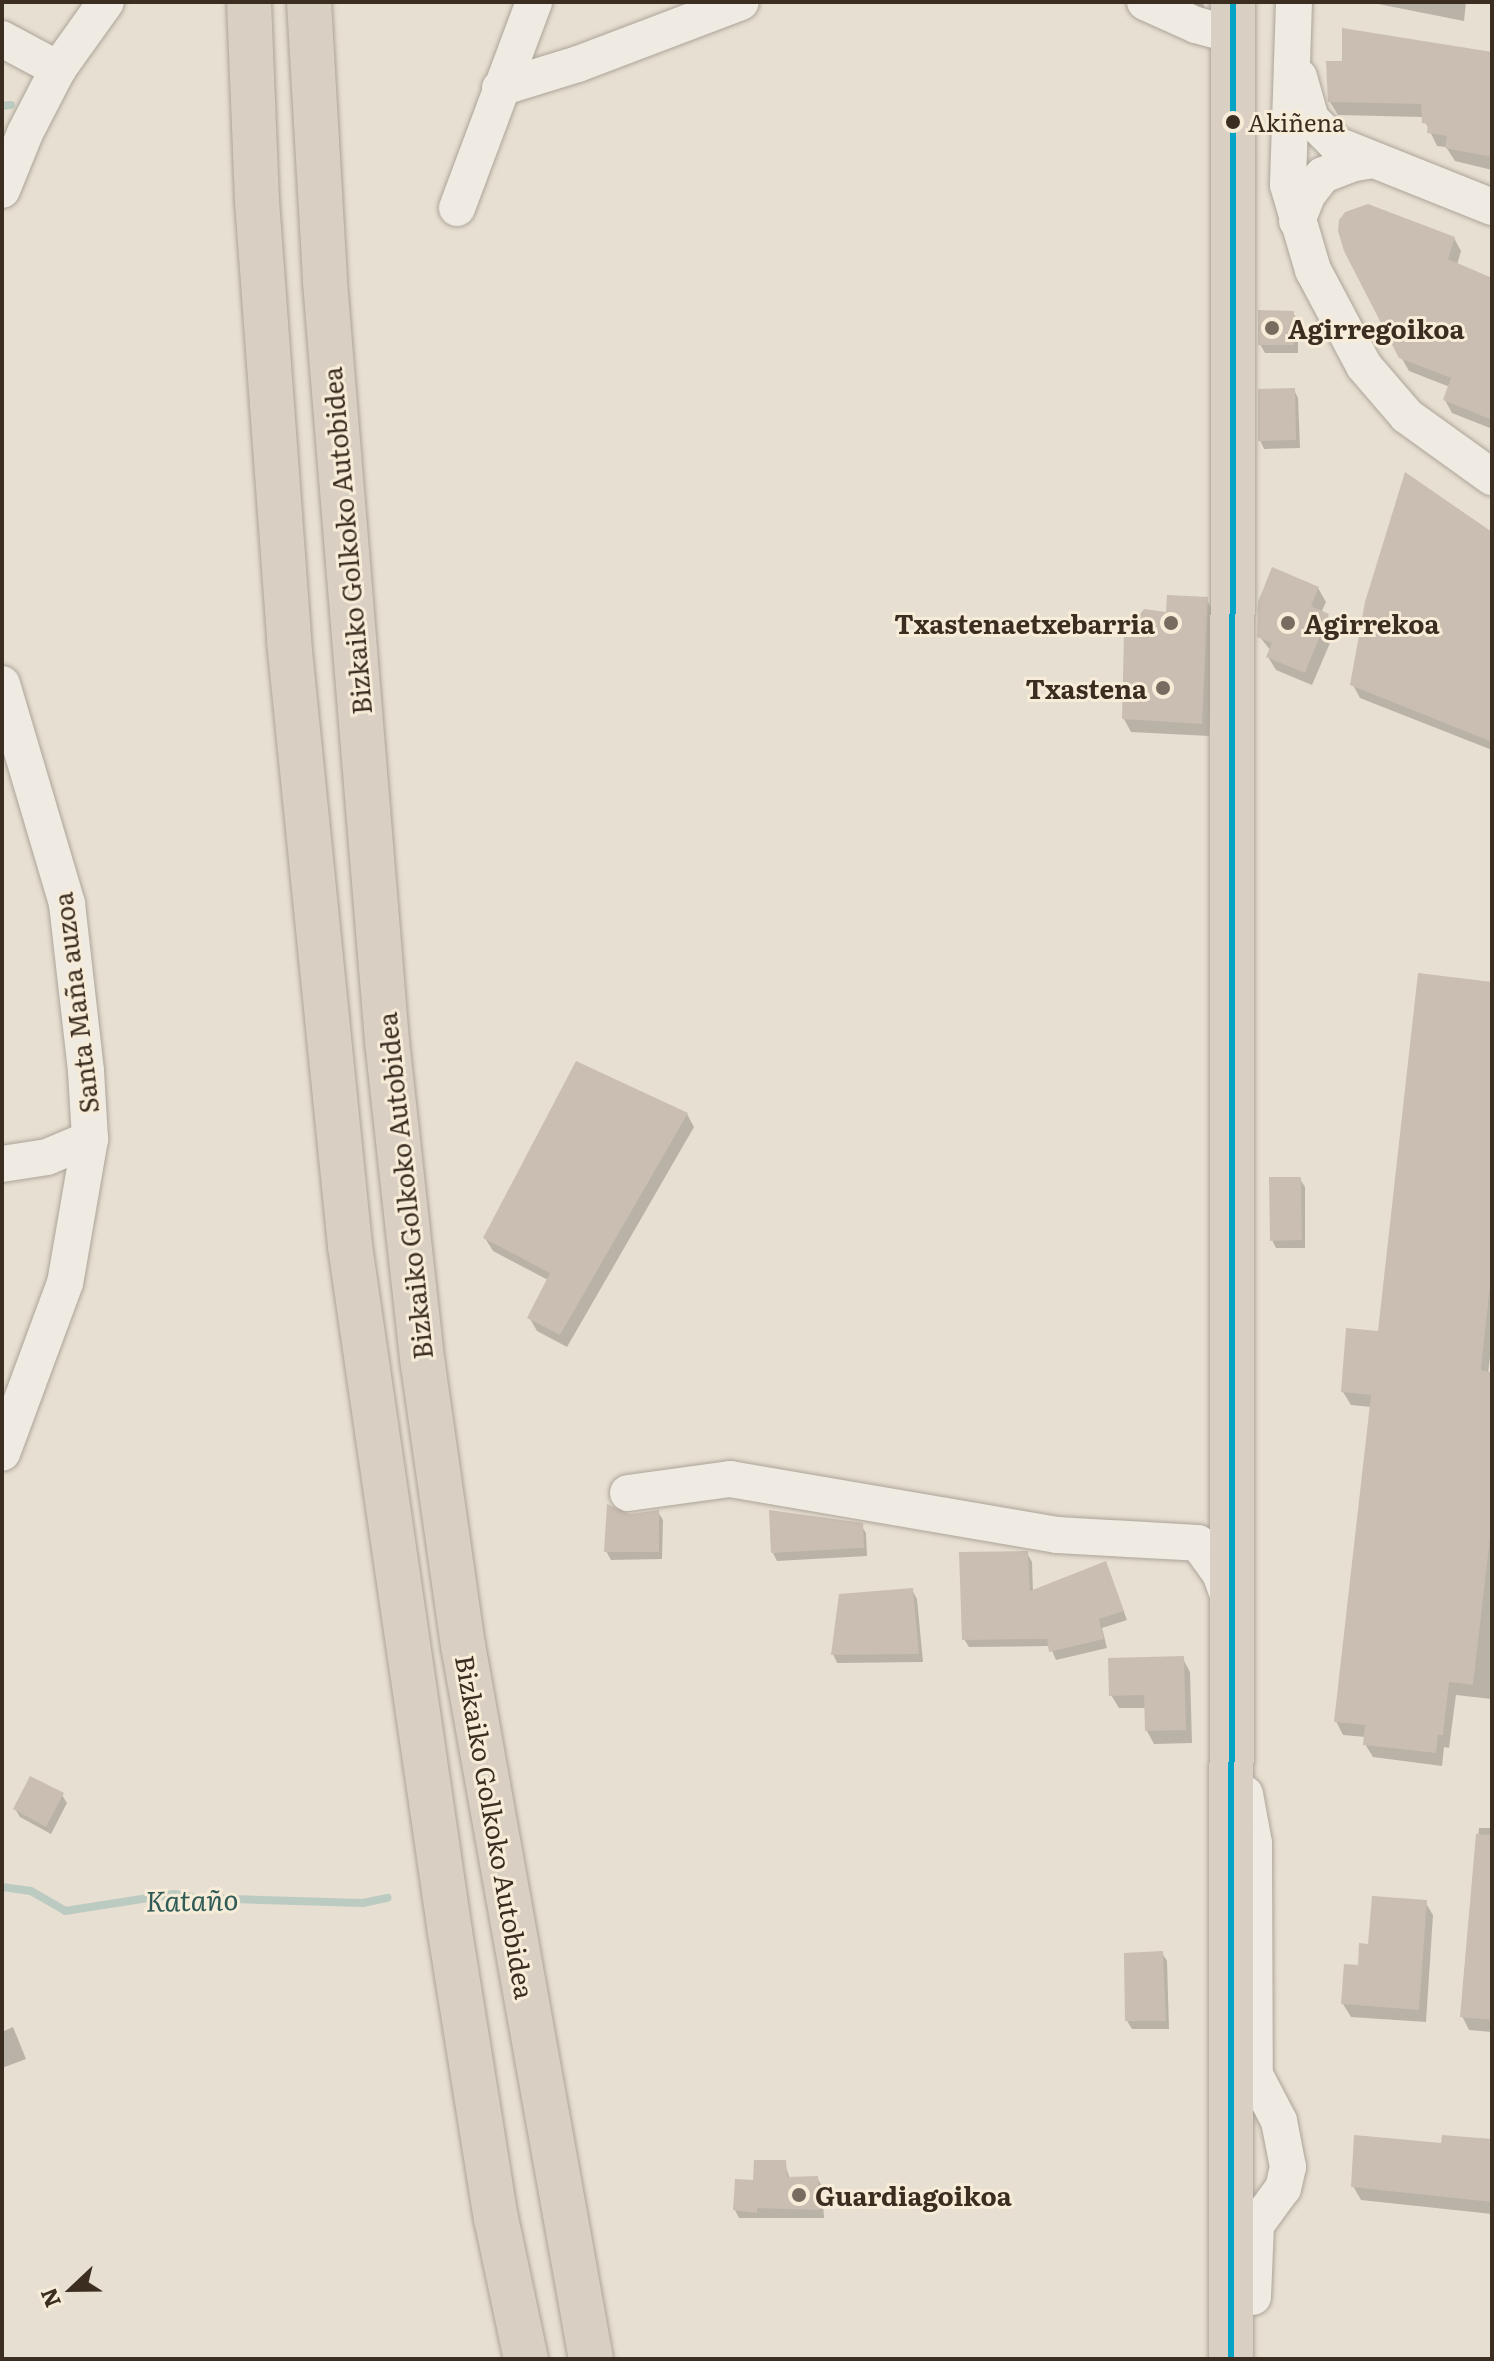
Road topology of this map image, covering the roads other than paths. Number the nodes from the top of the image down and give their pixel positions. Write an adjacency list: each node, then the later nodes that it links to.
1 (106, 2): 11 (street)
2 (249, 2): 28 (highway)
3 (309, 2): 29 (highway, Bizkaiko Golkoko Autobidea)
4 (534, 2): 12 (street)
5 (741, 2): 12 (street)
6 (1145, 2): 8 (street)
7 (1294, 2): 10 (street)
8 (1236, 13): 24 (highway)
9 (2, 39): 11 (street)
10 (1292, 56): 13 (street); 17 (street)
11 (58, 69): 14 (street)
12 (500, 88): 16 (street)
13 (1374, 160): 15 (street); 17 (street)
14 (2, 190)
15 (1492, 207)
16 (457, 208)
17 (1297, 221): 18 (street)
18 (1492, 477)
19 (2, 684): 20 (street, Santa Maña auzoa)
20 (90, 1139): 21 (street); 22 (street, Santa Maña auzoa)
21 (2, 1164)
22 (2, 1453)
23 (628, 1493): 25 (street)
24 (1232, 1503): 25 (street); 26 (highway)
25 (1198, 1543): 26 (street)
26 (1232, 1607): 27 (highway)
27 (1232, 1748): 30 (highway); 31 (street)
28 (526, 2359)
29 (591, 2359)
30 (1231, 2359)
31 (1253, 2359)

